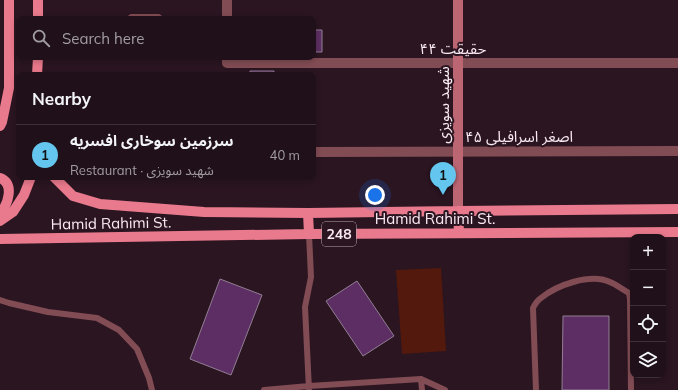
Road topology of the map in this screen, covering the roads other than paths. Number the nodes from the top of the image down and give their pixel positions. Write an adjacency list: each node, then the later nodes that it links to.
1 (9, 0): 12 (main road)
2 (38, 0): 5 (main road)
3 (227, 0): 6 (street)
4 (458, 0): 9 (main road, شهید سویزی)
5 (38, 16)
6 (227, 16)
7 (38, 60): 11 (main road)
8 (227, 60): 9 (street, حقیقت ۴۴)
9 (458, 63): 10 (street, حقیقت ۴۴); 13 (main road, شهید سویزی)
10 (678, 63)
11 (37, 72)
12 (0, 126)
13 (458, 151): 14 (street, اصغر اسرافیلی ۴۵); 15 (street, اصغر اسرافیلی ۴۵); 20 (main road, شهید سویزی)
14 (678, 151)
15 (316, 152)
16 (0, 178): 22 (main road)
17 (30, 180): 23 (main road)
18 (57, 180): 21 (main road, Hamid Rahimi St. / 248)
19 (678, 210): 20 (main road, Hamid Rahimi St. / 248)
20 (458, 211): 21 (main road, Hamid Rahimi St. / 248); 25 (main road)
21 (308, 213): 26 (main road)
22 (0, 214)
23 (0, 221)
24 (678, 232): 25 (main road, Hamid Rahimi St. / 248)
25 (459, 233): 26 (main road, Hamid Rahimi St. / 248)
26 (309, 234): 27 (main road, Hamid Rahimi St. / 248); 30 (lane)
27 (0, 240)
28 (0, 300): 31 (lane)
29 (421, 379): 30 (lane); 33 (lane); 34 (lane)
30 (309, 388): 32 (lane)
31 (152, 390)
32 (264, 390)
33 (422, 390)
34 (445, 390)
35 (536, 390): 36 (lane)
36 (631, 390)

